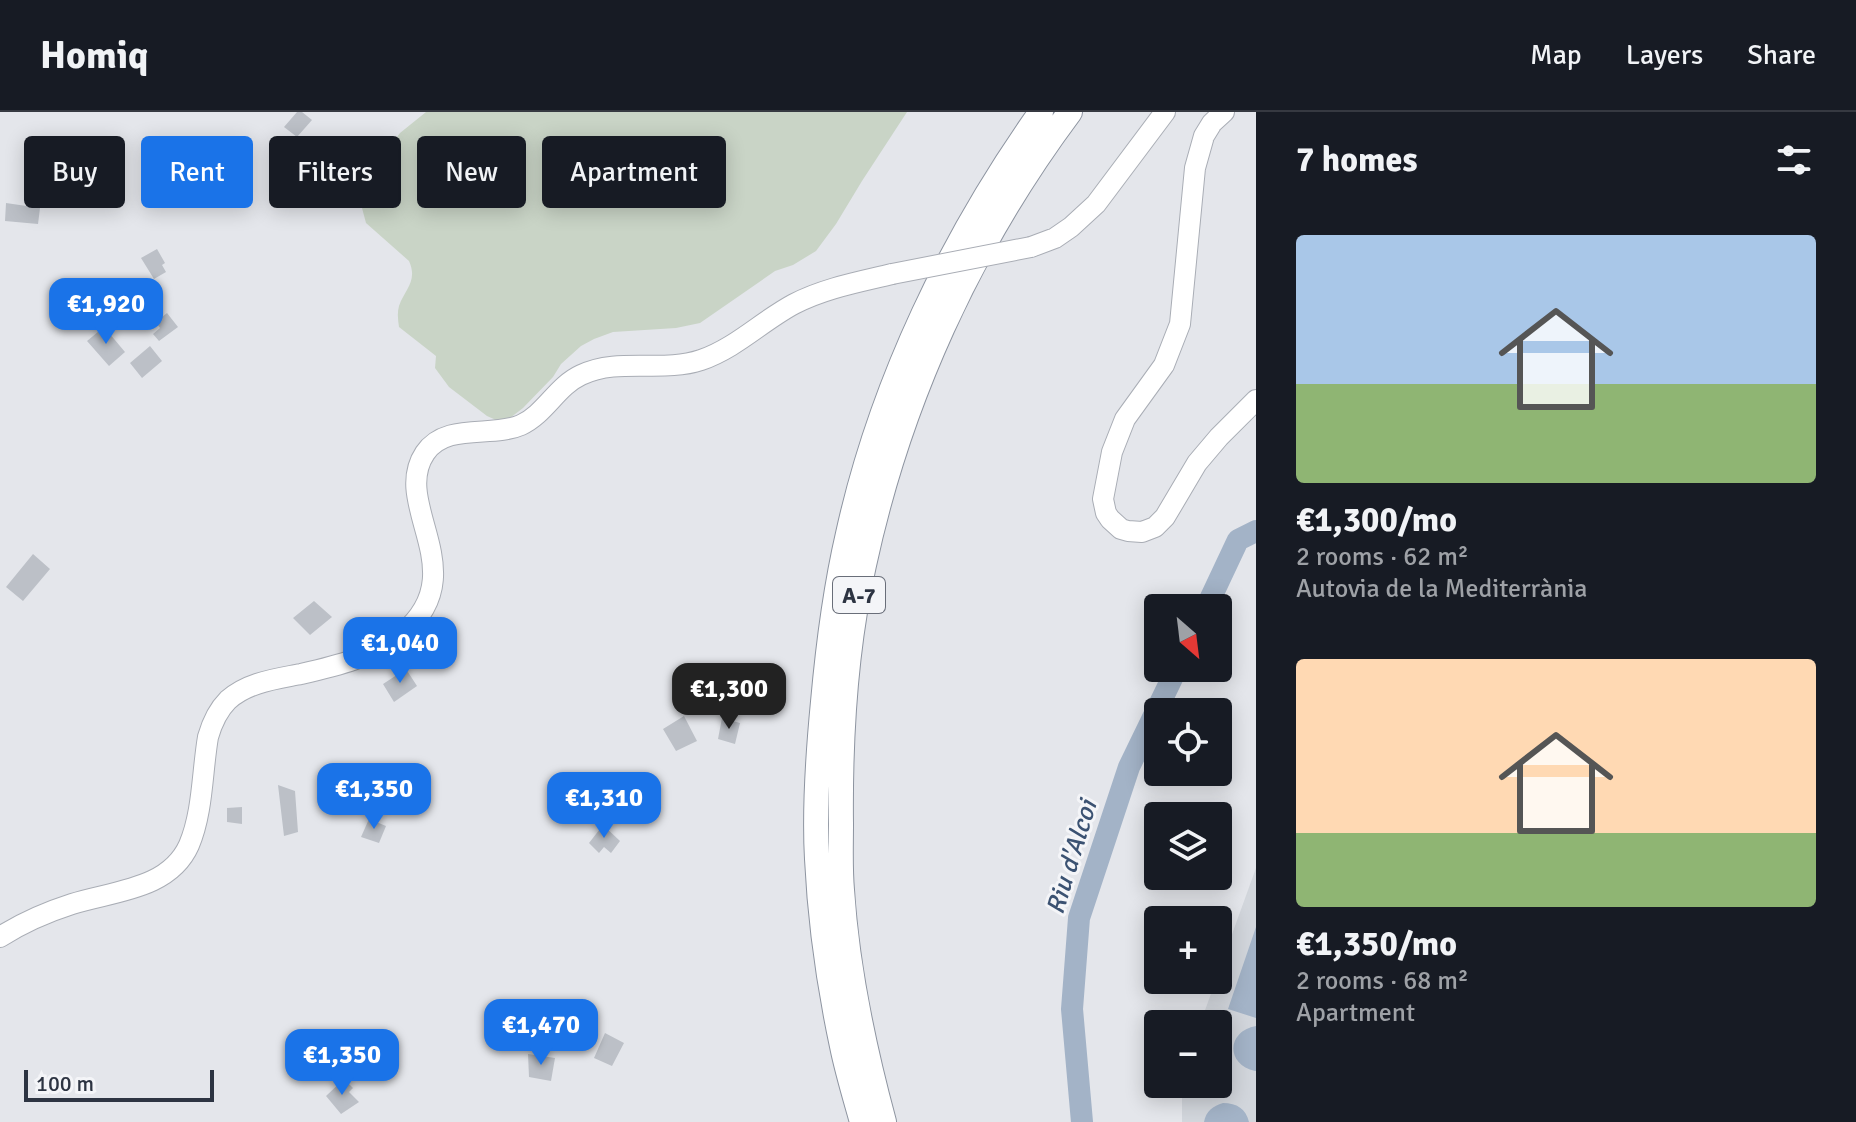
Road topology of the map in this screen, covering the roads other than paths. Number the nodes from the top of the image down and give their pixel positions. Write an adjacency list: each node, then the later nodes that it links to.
1 (1041, 112): 7 (highway, A-7)
2 (1070, 112): 8 (highway, A-7)
3 (1165, 112): 6 (street, bridge)
4 (1224, 112): 5 (street)
5 (1256, 400)
6 (0, 937)
7 (862, 1122)
8 (884, 1122)

